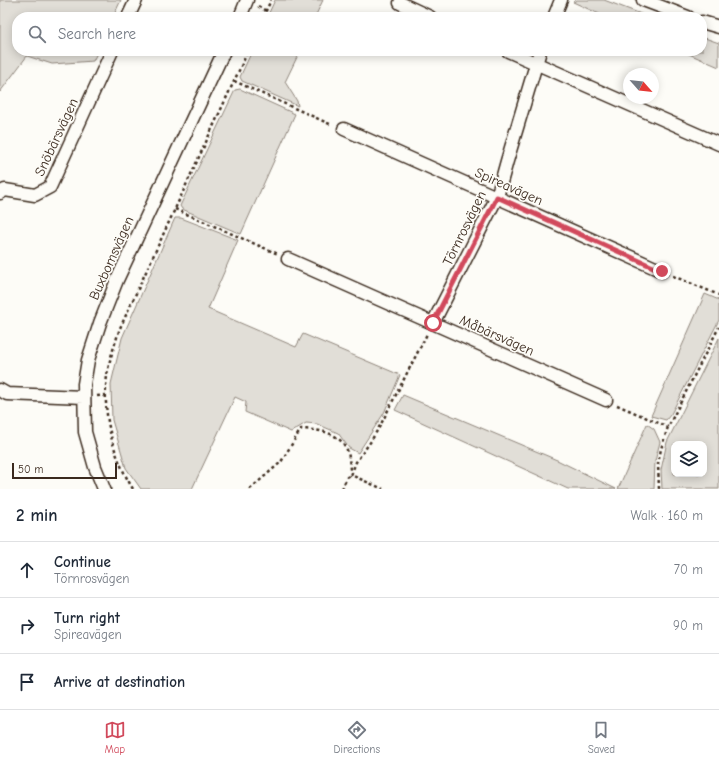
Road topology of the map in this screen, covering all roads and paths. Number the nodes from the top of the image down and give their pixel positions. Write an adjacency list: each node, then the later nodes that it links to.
1 (136, 0): 7 (street)
2 (247, 0): 8 (street)
3 (271, 0): 9 (path)
4 (561, 0): 11 (street)
5 (642, 0): 12 (street)
6 (400, 3): 10 (street)
7 (130, 12)
8 (242, 12)
9 (265, 12)
10 (419, 12)
11 (556, 12)
12 (674, 12)
13 (707, 23): 14 (street)
14 (719, 27)
15 (110, 56): 22 (street, Snöbärsvägen)
16 (222, 56): 31 (street, Buxbomsvägen)
17 (246, 56): 19 (path)
18 (538, 57): 21 (street); 23 (street, Törnrosvägen)
19 (234, 81): 20 (path); 24 (path)
20 (344, 129): 23 (street, Spireavägen)
21 (719, 144)
22 (0, 193)
23 (497, 197): 26 (street, Spireavägen); 28 (street, Törnrosvägen)
24 (175, 209): 25 (path); 36 (path)
25 (288, 259): 28 (street, Måbärsvägen)
26 (662, 271): 27 (path)
27 (719, 295)
28 (433, 323): 32 (street, Måbärsvägen); 34 (path)
29 (719, 327): 33 (path)
30 (0, 390): 31 (street)
31 (84, 397): 35 (street, Buxbomsvägen)
32 (606, 400): 33 (path)
33 (668, 427): 40 (path)
34 (351, 474): 37 (path); 38 (path); 39 (path)
35 (99, 487)
36 (133, 489)
37 (250, 489)
38 (342, 489)
39 (383, 489)
40 (658, 489)

